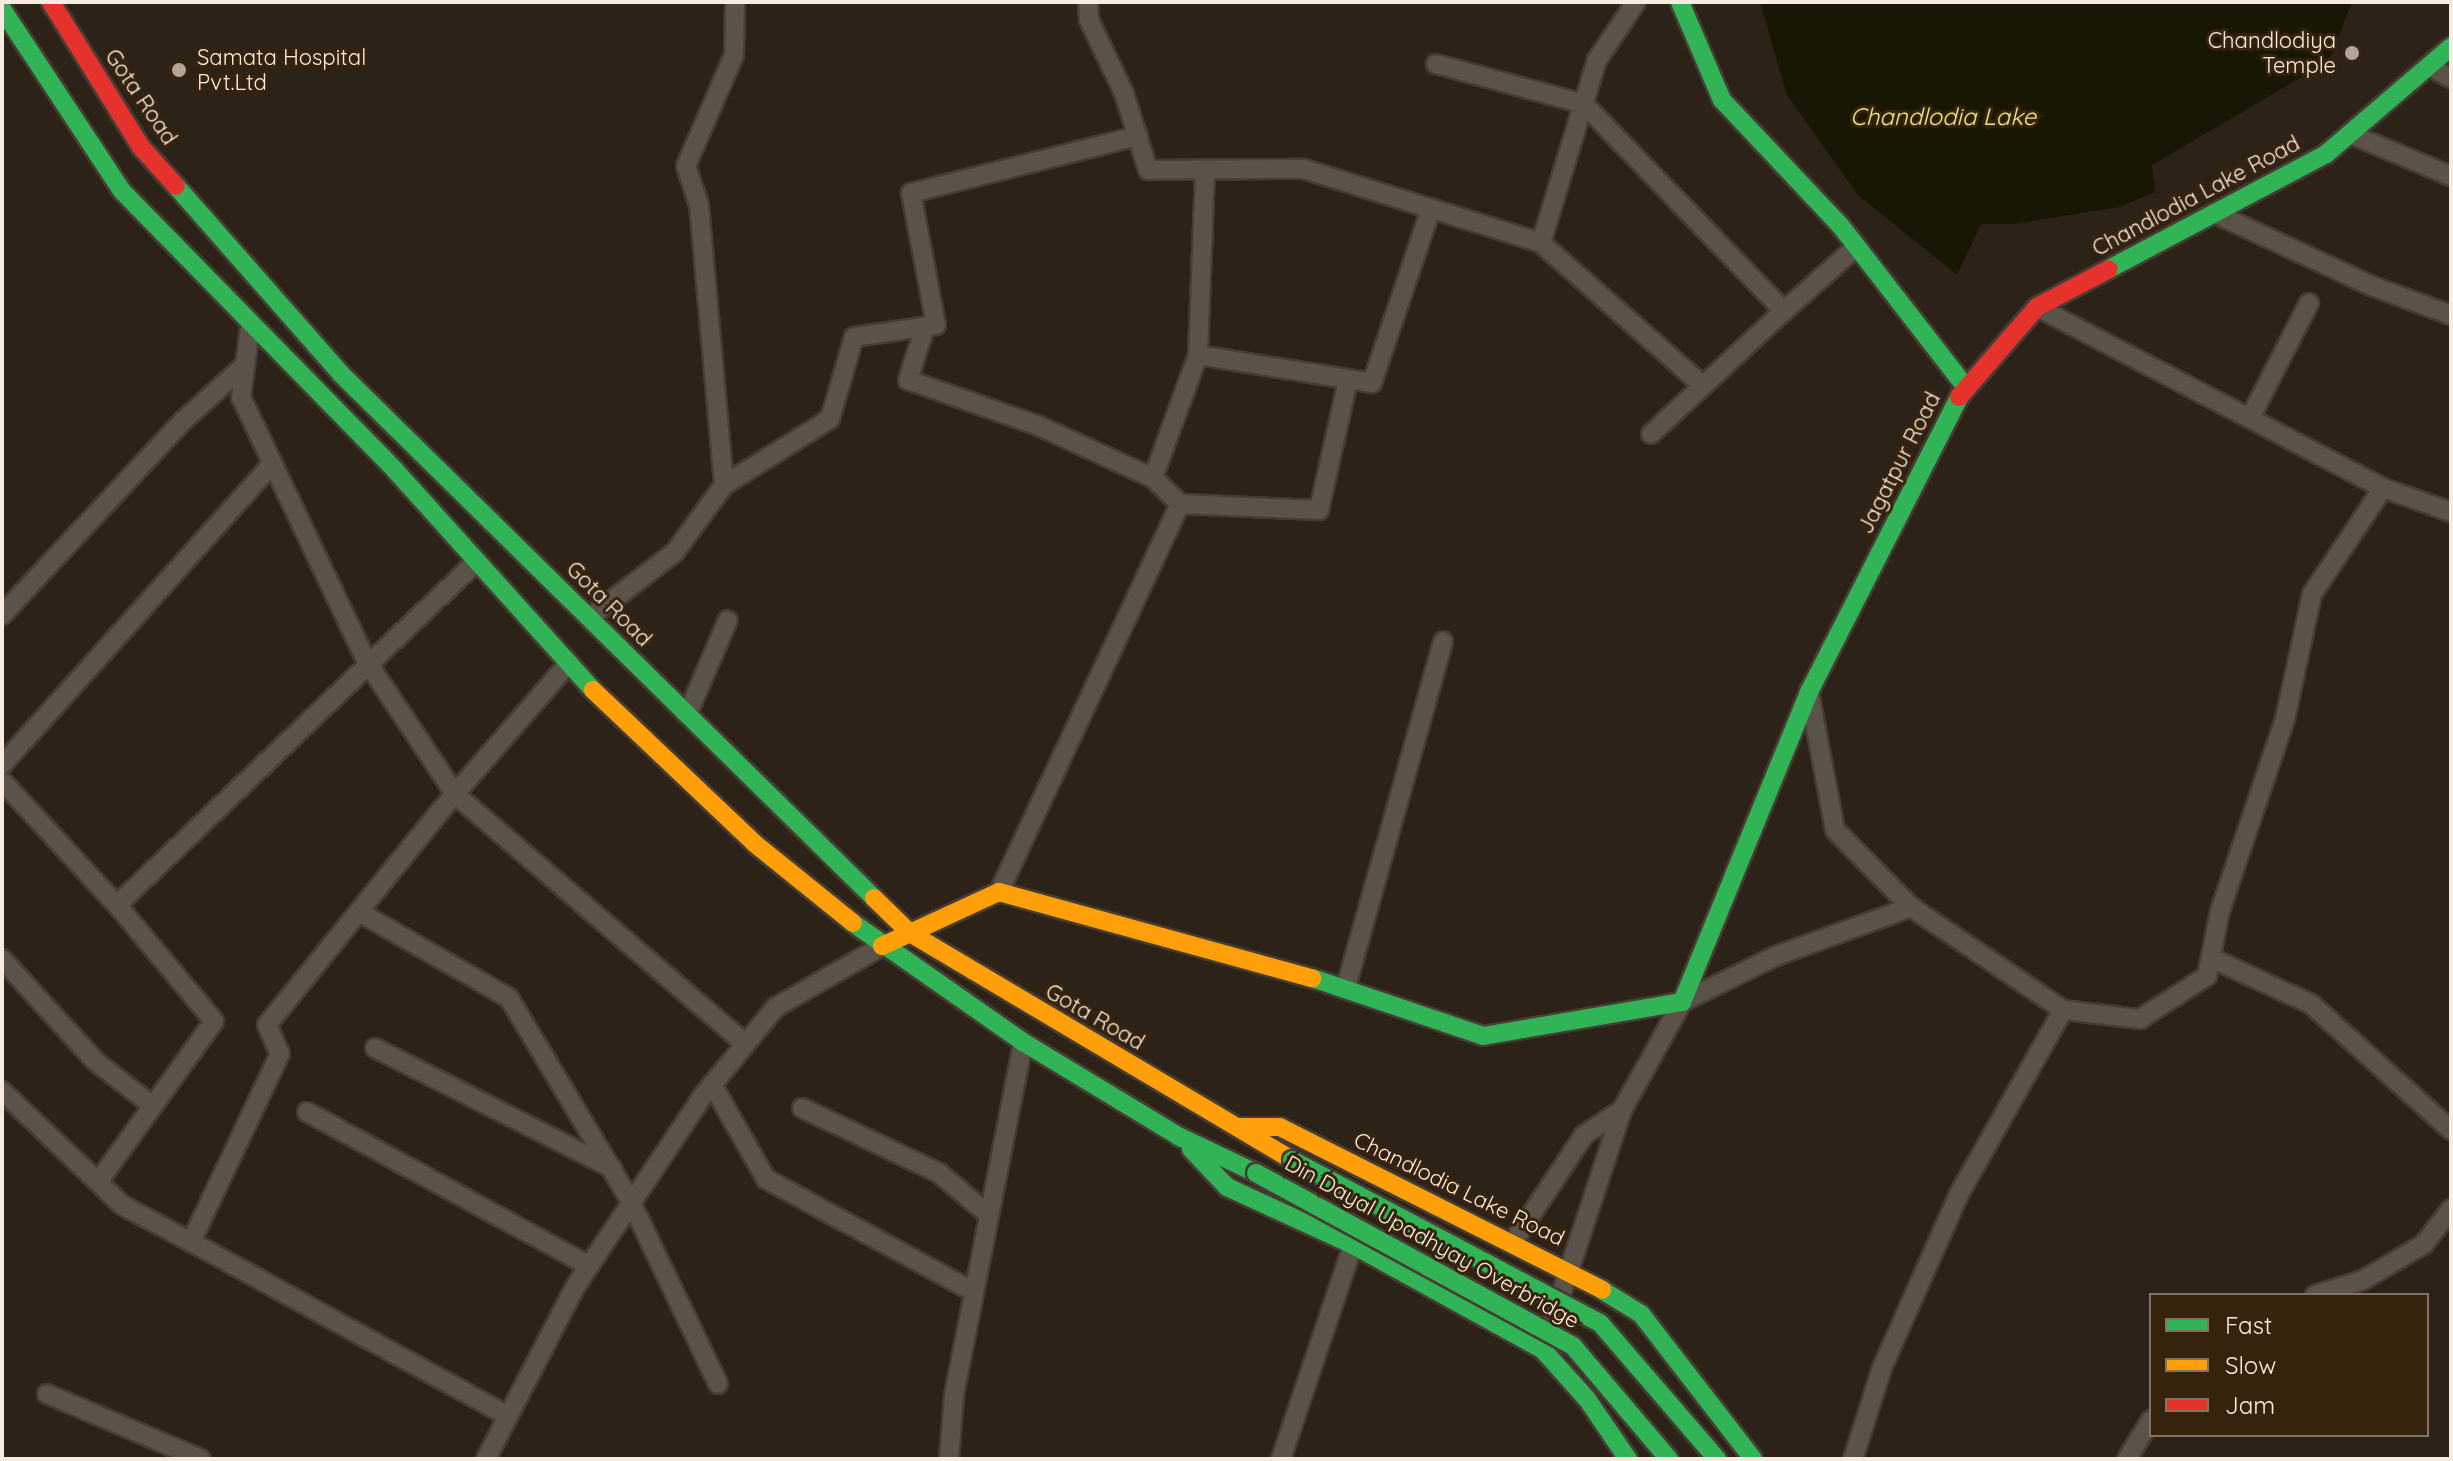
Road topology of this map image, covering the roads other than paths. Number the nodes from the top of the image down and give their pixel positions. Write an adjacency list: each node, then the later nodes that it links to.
1 (51, 2): 41 (main road, Gota Road)
2 (735, 2): 35 (street)
3 (1088, 2): 13 (street)
4 (1636, 2): 11 (street)
5 (1680, 2): 19 (main road, Jagatpur Road)
6 (2, 9): 24 (main road)
7 (2451, 47): 9 (main road, Chandlodia Lake Road)
8 (1436, 64): 11 (street)
9 (2429, 66): 10 (street); 12 (main road, Chandlodia Lake Road)
10 (2451, 78)
11 (1584, 104): 18 (street); 22 (street)
12 (2350, 134): 15 (street); 17 (main road, Chandlodia Lake Road)
13 (1138, 136): 14 (street); 25 (street)
14 (1205, 172): 16 (street); 26 (street)
15 (2451, 176)
16 (1431, 209): 18 (street); 28 (street)
17 (2214, 213): 21 (main road, Chandlodia Lake Road); 23 (street)
18 (1541, 243): 29 (street)
19 (1856, 247): 22 (street); 30 (main road, Jagatpur Road)
20 (2309, 303): 31 (street)
21 (2037, 307): 30 (main road, Chandlodia Lake Road); 31 (street)
22 (1784, 311): 29 (street)
23 (2451, 315)
24 (250, 327): 27 (street); 39 (main road)
25 (925, 327): 34 (street); 35 (street)
26 (1198, 355): 28 (street); 34 (street)
27 (245, 365): 33 (street); 40 (street)
28 (1348, 380): 37 (street)
29 (1703, 386): 32 (street)
30 (1965, 386): 46 (main road, Jagatpur Road)
31 (2251, 416): 36 (street)
32 (1651, 434)
33 (272, 464): 44 (street); 48 (street)
34 (1153, 478): 37 (street)
35 (724, 485): 41 (street)
36 (2383, 488): 38 (street); 57 (street)
37 (1180, 504): 51 (street)
38 (2451, 512)
39 (477, 561): 44 (street); 45 (main road)
40 (2, 615)
41 (589, 618): 47 (main road, Gota Road)
42 (728, 620): 47 (street)
43 (1443, 641): 59 (street)
44 (367, 662): 50 (street); 52 (street)
45 (569, 663): 50 (street); 56 (main road)
46 (1809, 692): 53 (street); 60 (main road, Jagatpur Road)
47 (687, 715): 55 (main road, Gota Road)
48 (2, 765)
49 (2, 781): 52 (street)
50 (455, 794): 54 (street); 63 (street)
51 (999, 892): 55 (main road); 59 (main road)
52 (117, 905): 67 (street)
53 (1911, 907): 60 (street); 61 (street)
54 (359, 912): 74 (street); 79 (street)
55 (910, 933): 56 (main road); 71 (main road, Gota Road)
56 (882, 946): 62 (main road); 63 (street)
57 (2211, 958): 61 (street); 72 (street)
58 (2, 959): 67 (street)
59 (1346, 987): 60 (main road)
60 (1682, 1002): 69 (street, Chandlodia Lake Road)
61 (2063, 1010): 99 (street)
62 (1023, 1042): 73 (main road); 78 (street)
63 (744, 1043): 65 (street)
64 (375, 1048): 74 (street)
65 (712, 1084): 76 (street); 84 (street)
66 (2, 1091): 75 (street)
67 (153, 1106): 75 (street)
68 (802, 1108): 78 (street)
69 (1622, 1110): 80 (street); 83 (street, Chandlodia Lake Road)
70 (307, 1112): 82 (street)
71 (1236, 1127): 80 (main road, Chandlodia Lake Road); 97 (main road, Din Dayal Upadhyay Overbridge, bridge)
72 (2451, 1130)
73 (1178, 1136): 81 (main road); 96 (main road, Din Dayal Upadhyay Overbridge, bridge)
74 (612, 1168): 76 (street)
75 (98, 1182): 79 (street)
76 (630, 1200): 82 (street); 87 (street)
77 (2451, 1209): 85 (street)
78 (989, 1215): 84 (street)
79 (191, 1242): 89 (street)
80 (1513, 1242): 83 (main road, Chandlodia Lake Road)
81 (1353, 1245): 86 (main road); 94 (street)
82 (589, 1266): 89 (street)
83 (1566, 1269): 86 (street); 98 (main road)
84 (974, 1292): 93 (street)
85 (2321, 1293)
86 (1543, 1350): 95 (main road)
87 (718, 1384)
88 (47, 1394): 91 (street)
89 (508, 1416): 92 (street)
90 (2149, 1423): 100 (street)
91 (201, 1459)
92 (486, 1459)
93 (949, 1459)
94 (1281, 1459)
95 (1628, 1459)
96 (1669, 1459)
97 (1717, 1459)
98 (1753, 1459)
99 (1853, 1459)
100 (2127, 1459)

